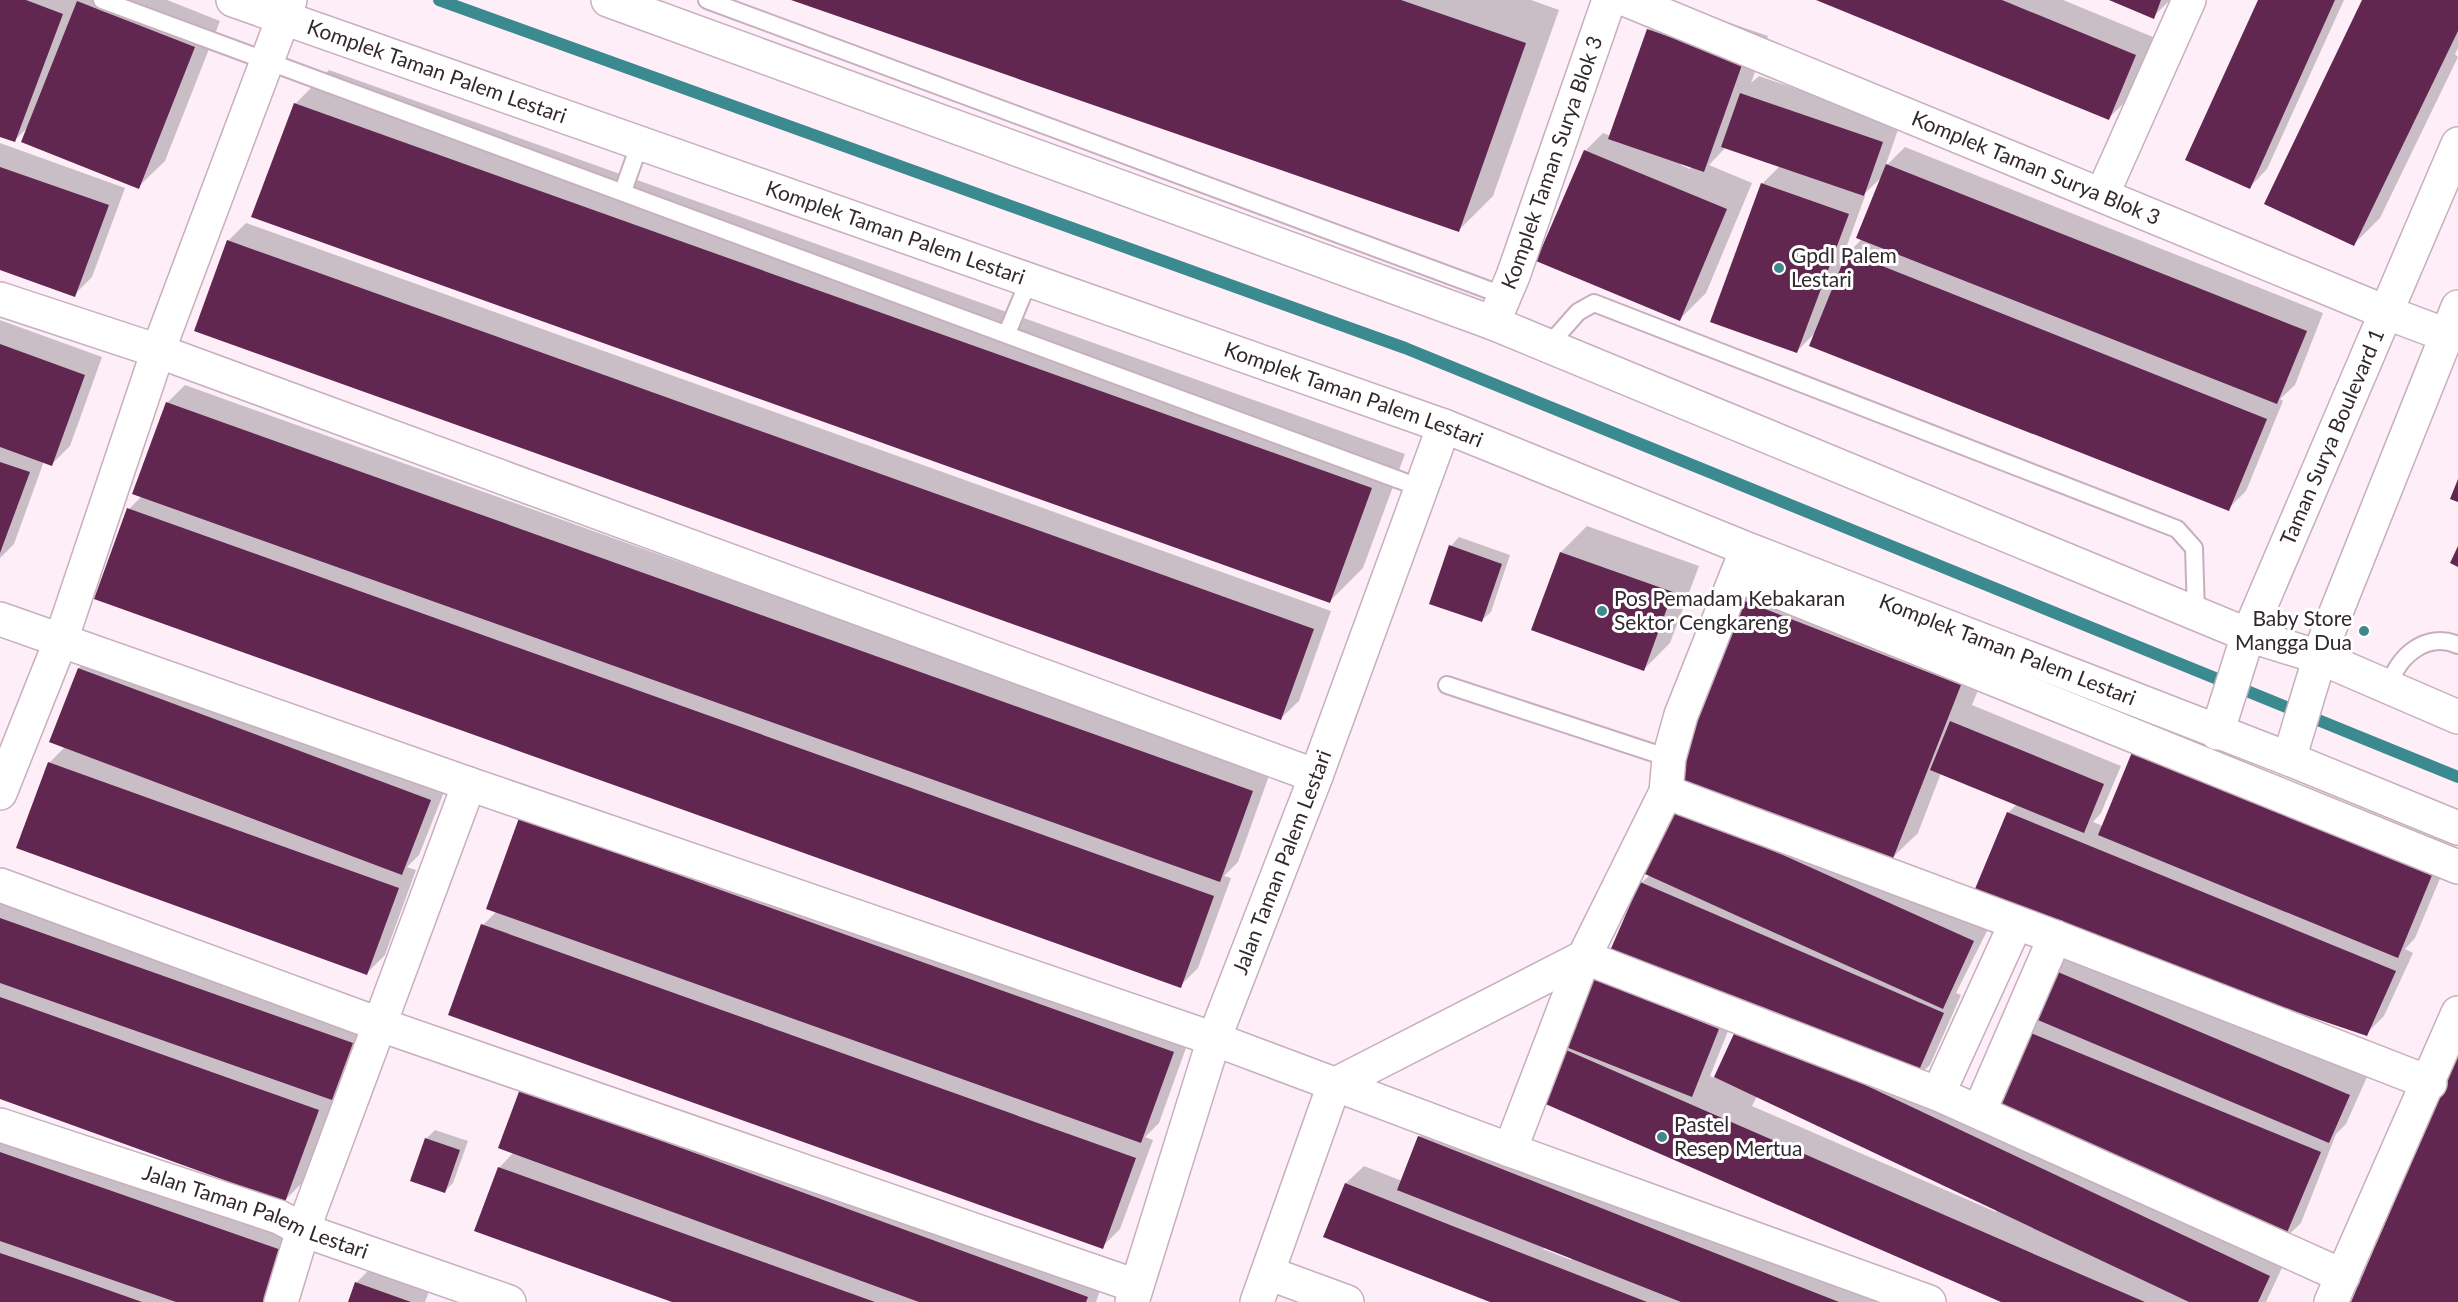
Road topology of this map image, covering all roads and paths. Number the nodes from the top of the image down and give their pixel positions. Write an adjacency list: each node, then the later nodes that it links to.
1 (102, 0): 9 (lane)
2 (233, 0): 8 (street, Komplek Taman Palem Lestari)
3 (608, 0): 14 (street)
4 (707, 0): 14 (lane)
5 (1609, 0): 17 (street, Komplek Taman Surya Blok 3)
6 (1628, 0): 13 (street, Komplek Taman Surya Blok 3)
7 (2189, 0): 13 (street)
8 (287, 9): 9 (street); 10 (street, Komplek Taman Palem Lestari)
9 (268, 60): 12 (lane); 22 (street)
10 (640, 142): 12 (lane); 15 (street, Komplek Taman Palem Lestari)
11 (2458, 144): 18 (street, Taman Surya Boulevard 1)
12 (623, 191): 20 (lane)
13 (2102, 195): 18 (street, Komplek Taman Surya Blok 3)
14 (1198, 199): 17 (street)
15 (1029, 280): 20 (lane); 23 (street, Komplek Taman Palem Lestari)
16 (0, 299): 22 (street)
17 (1499, 309): 21 (street)
18 (2385, 312): 19 (street, Komplek Taman Surya Blok 3); 30 (street, Taman Surya Boulevard 1)
19 (2452, 321): 31 (street)
20 (1007, 333): 24 (lane)
21 (1547, 347): 26 (street); 26 (lane)
22 (158, 351): 28 (street); 38 (street)
23 (1444, 426): 24 (street, Jalan Taman Palem Lestari); 25 (street, Komplek Taman Palem Lestari)
24 (1421, 488): 38 (street, Jalan Taman Palem Lestari)
25 (1742, 562): 35 (street, Komplek Taman Palem Lestari); 37 (street); 42 (street)
26 (2196, 614): 30 (street)
27 (0, 619): 28 (street)
28 (61, 640): 39 (street); 41 (street)
29 (2458, 645): 33 (lane)
30 (2244, 646): 31 (street); 35 (street, Taman Surya Boulevard 1)
31 (2315, 670): 33 (street); 36 (street)
32 (1447, 685): 37 (lane)
33 (2389, 688): 34 (street)
34 (2458, 717)
35 (2220, 725): 36 (street, Komplek Taman Palem Lestari)
36 (2292, 748): 42 (street); 43 (street, Komplek Taman Palem Lestari)
37 (1669, 758): 40 (street)
38 (1316, 777): 51 (street, Jalan Taman Palem Lestari)
39 (469, 784): 50 (street); 51 (street)
40 (1666, 792): 46 (street); 48 (street)
41 (0, 793)
42 (2280, 793): 44 (street)
43 (2458, 828)
44 (2458, 867)
45 (0, 885): 50 (street)
46 (2016, 922): 47 (street); 54 (street)
47 (2055, 937): 52 (street); 55 (street)
48 (1584, 957): 53 (street); 54 (street); 57 (street)
49 (2458, 1013): 52 (street)
50 (381, 1025): 58 (street); 61 (street)
51 (1214, 1039): 53 (street); 61 (street, Jalan Taman Palem Lestari)
52 (2430, 1083): 60 (street)
53 (1334, 1086): 57 (street); 59 (street)
54 (1938, 1094): 55 (street)
55 (1979, 1112): 60 (street)
56 (0, 1125): 58 (street, Jalan Taman Palem Lestari)
57 (1510, 1150): 65 (street)
58 (303, 1230): 62 (street); 63 (street, Jalan Taman Palem Lestari)
59 (1262, 1288): 64 (street)
60 (2337, 1289)
61 (1134, 1294)
62 (281, 1302)
63 (509, 1302)
64 (1347, 1302)
65 (1929, 1302)

